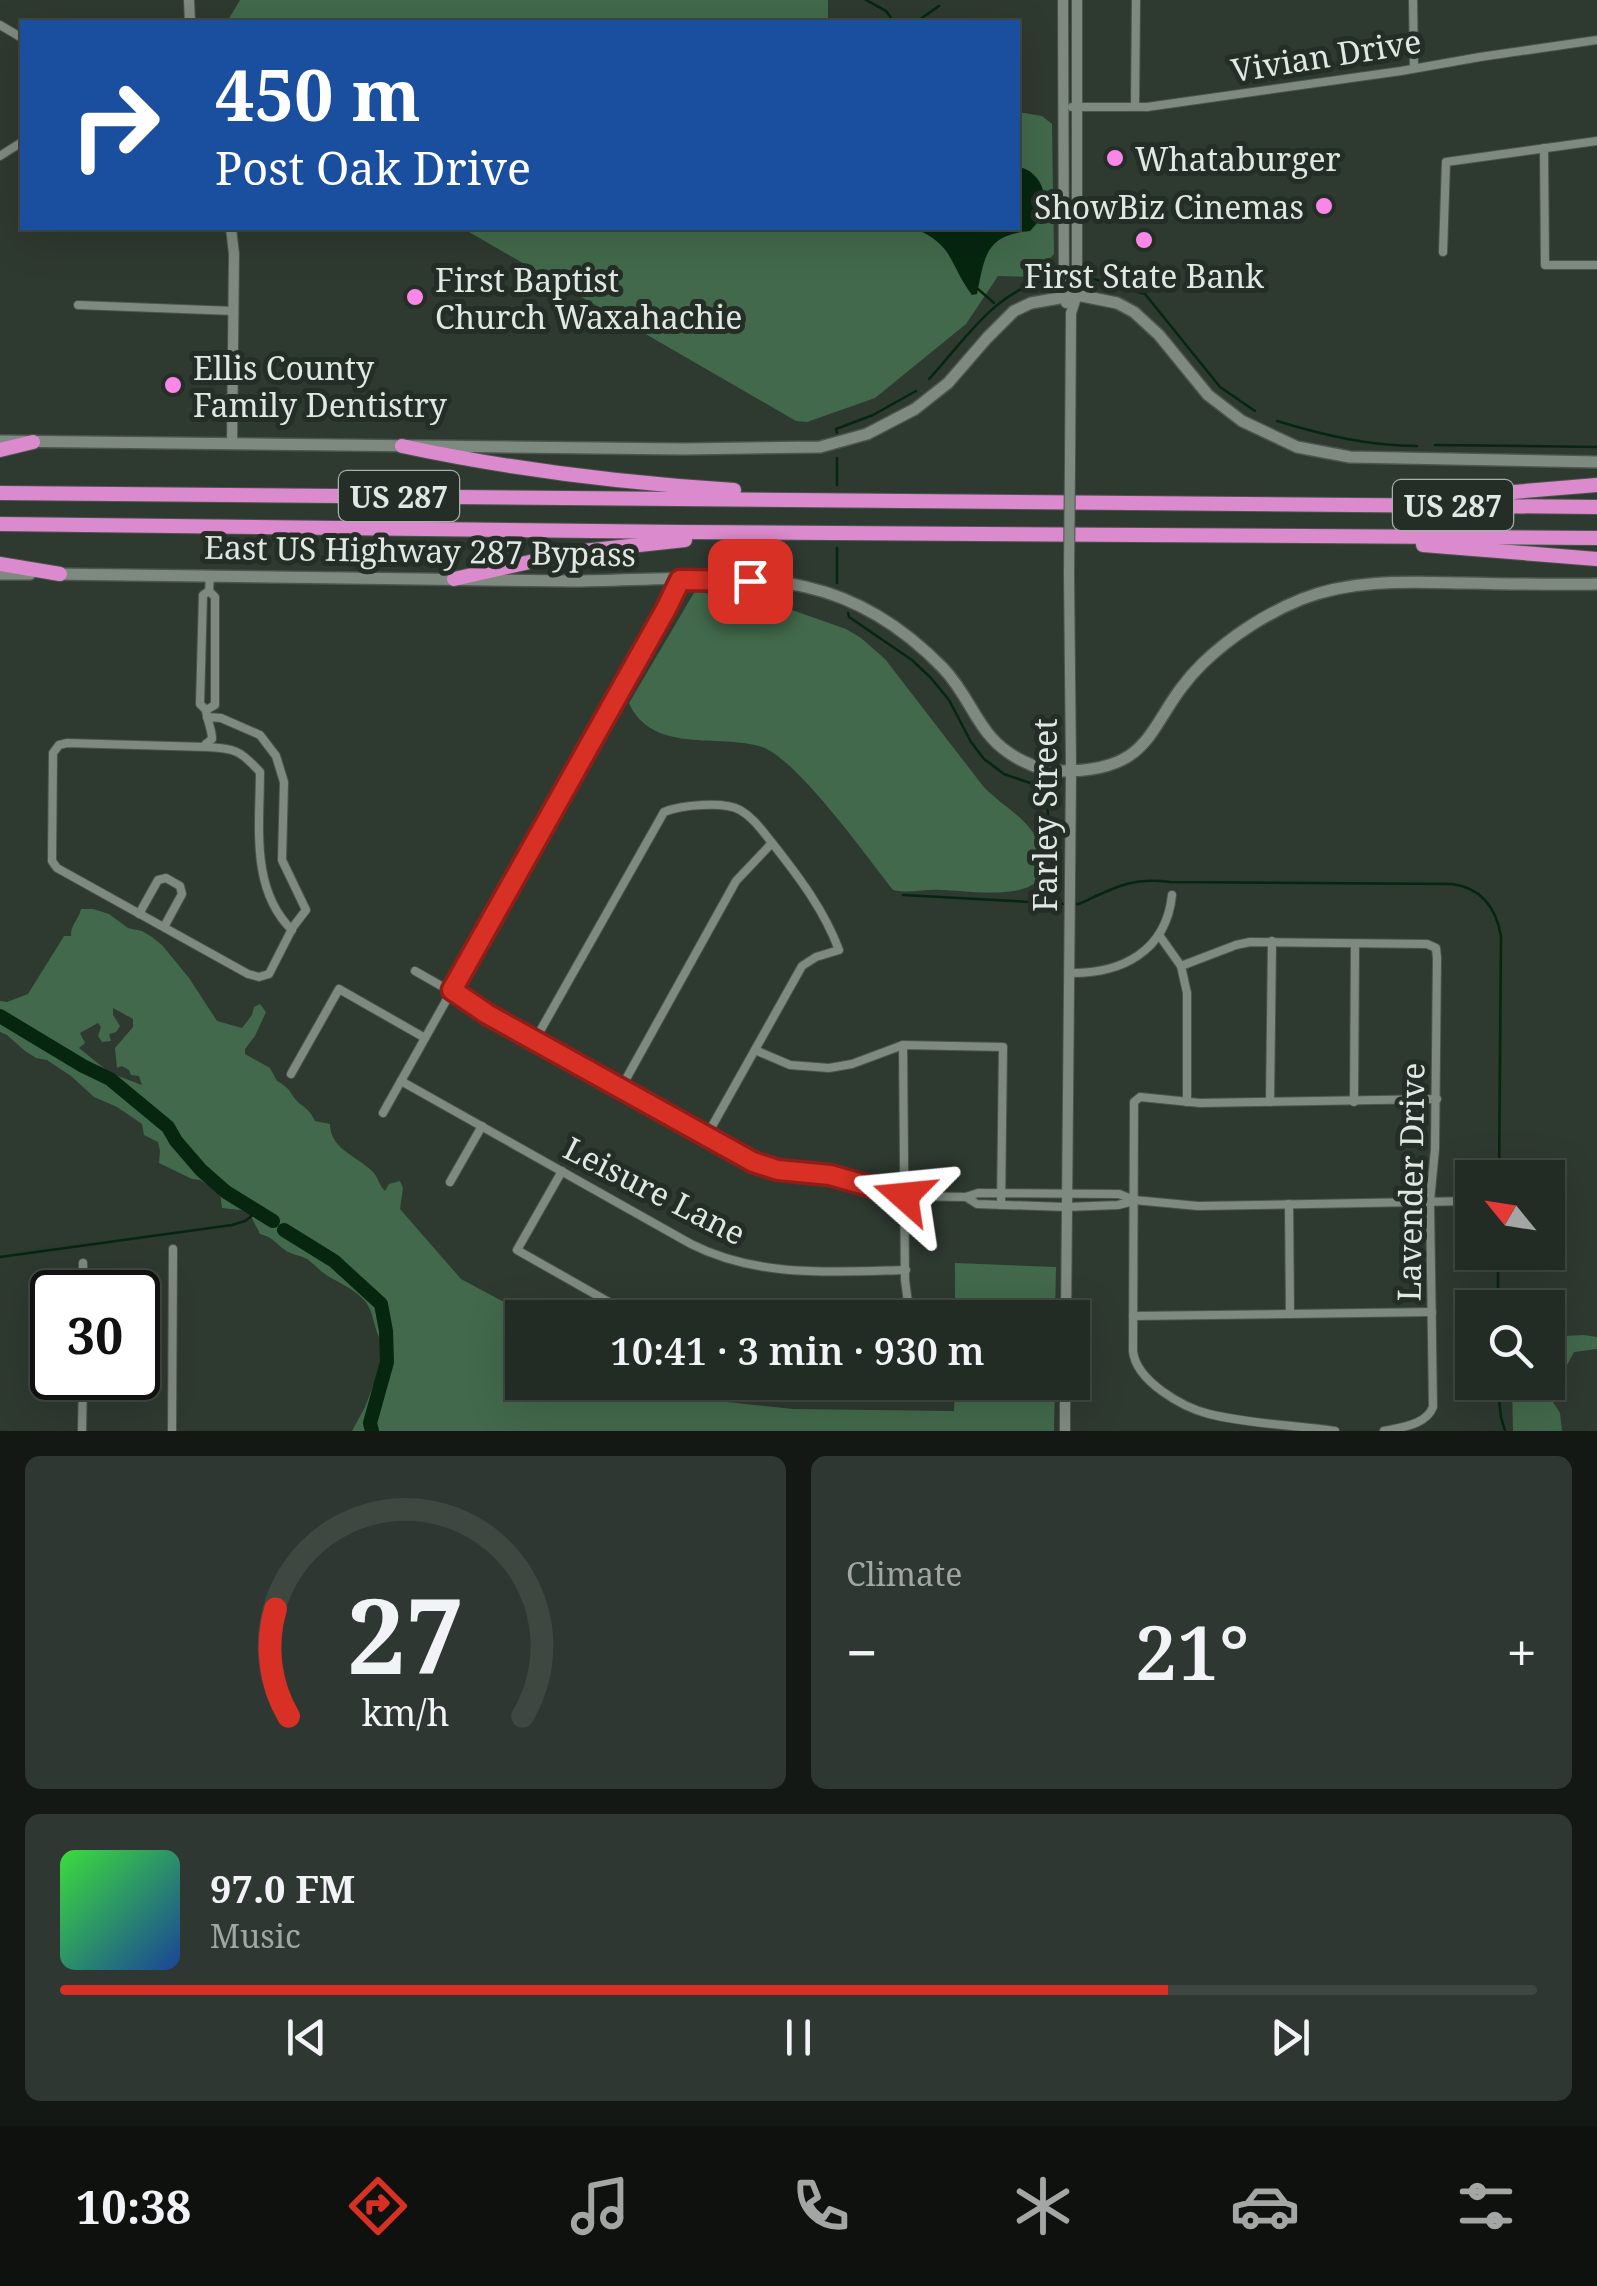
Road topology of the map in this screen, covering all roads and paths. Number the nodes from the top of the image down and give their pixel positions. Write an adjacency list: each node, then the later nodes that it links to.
1 (1062, 0): 7 (street)
2 (1077, 0): 8 (street)
3 (1136, 0): 9 (street)
4 (1413, 0): 6 (street)
5 (1597, 40): 6 (street, Vivian Drive)
6 (1414, 68): 9 (street, Vivian Drive)
7 (1062, 106): 8 (street, Vivian Drive); 15 (street)
8 (1076, 107): 9 (street, Vivian Drive); 15 (street)
9 (1135, 107)
10 (1597, 141): 11 (street)
11 (1544, 148): 13 (street); 14 (street)
12 (231, 230): 17 (street)
13 (1443, 252)
14 (1597, 265)
15 (1070, 296): 21 (main road); 23 (main road); 44 (street, Farley Street, bridge)
16 (78, 306): 17 (street)
17 (234, 311): 20 (street)
18 (0, 441): 19 (main road)
19 (33, 442): 20 (main road); 22 (highway)
20 (232, 444): 21 (main road)
21 (402, 446): 26 (highway)
22 (0, 450)
23 (1597, 462)
24 (1597, 485): 27 (highway)
25 (0, 493): 26 (highway, US 287)
26 (798, 500): 27 (highway, US 287)
27 (1309, 504): 28 (highway, US 287)
28 (1597, 507)
29 (0, 524): 30 (highway, US 287)
30 (759, 532): 31 (highway, US 287); 38 (highway)
31 (1394, 537): 32 (highway, US 287); 33 (highway)
32 (1597, 538)
33 (1597, 559)
34 (0, 564): 36 (highway)
35 (0, 574): 36 (main road, East US Highway 287 Bypass)
36 (60, 574): 37 (main road, East US Highway 287 Bypass)
37 (210, 576): 38 (main road, East US Highway 287 Bypass); 41 (street)
38 (454, 579): 39 (main road, East US Highway 287 Bypass)
39 (680, 580): 44 (main road, East US Highway 287 Bypass); 56 (street)
40 (1597, 584): 44 (main road, East US Highway 287 Bypass)
41 (209, 591): 42 (street); 42 (street)
42 (207, 717): 43 (street); 49 (street)
43 (206, 745): 47 (street); 49 (street)
44 (1071, 770): 55 (street, Farley Street)
45 (772, 843): 58 (street); 60 (street); 63 (street)
46 (1172, 895): 50 (street)
47 (139, 914): 48 (street); 48 (street)
48 (164, 927): 49 (street)
49 (292, 930)
50 (1159, 935): 53 (street); 55 (street)
51 (1272, 942): 52 (street); 53 (street); 66 (street)
52 (1355, 944): 64 (street, Lavender Drive); 67 (street)
53 (1181, 966): 65 (street)
54 (415, 971): 56 (street)
55 (1068, 974): 77 (street, Farley Street)
56 (452, 990): 57 (street); 58 (street)
57 (425, 1038): 61 (street); 62 (street)
58 (535, 1040): 63 (street)
59 (904, 1045): 60 (street); 73 (street); 74 (street)
60 (754, 1050): 70 (street)
61 (291, 1074)
62 (401, 1081): 68 (street); 69 (street, Leisure Lane)
63 (621, 1088): 70 (street)
64 (1437, 1099): 67 (street); 79 (street, Lavender Drive)
65 (1187, 1102): 66 (street); 76 (street)
66 (1270, 1102): 67 (street)
67 (1354, 1102)
68 (383, 1113)
69 (482, 1126): 71 (street, Leisure Lane); 72 (street)
70 (706, 1137): 74 (street)
71 (562, 1171): 85 (street, Leisure Lane); 86 (street)
72 (450, 1182)
73 (1002, 1192): 75 (street); 77 (street); 81 (street)
74 (904, 1196): 75 (street); 85 (street)
75 (966, 1197): 81 (street)
76 (1134, 1200): 77 (street); 80 (street); 91 (street)
77 (1066, 1201): 81 (street); 88 (street, Farley Street)
78 (1455, 1201): 79 (street)
79 (1430, 1202): 80 (street); 89 (street, Lavender Drive)
80 (1289, 1204): 90 (street)
81 (1001, 1205)
82 (173, 1248): 95 (street)
83 (83, 1263): 84 (street)
84 (83, 1270)
85 (906, 1270): 87 (street)
86 (605, 1300)
87 (908, 1300)
88 (1066, 1300)
89 (1432, 1312): 90 (street); 98 (street, Lavender Drive)
90 (1290, 1314): 91 (street)
91 (1133, 1316): 97 (street)
92 (83, 1400): 94 (street)
93 (1065, 1400): 96 (street)
94 (82, 1431)
95 (172, 1431)
96 (1065, 1431)
97 (1335, 1431)
98 (1384, 1431)

